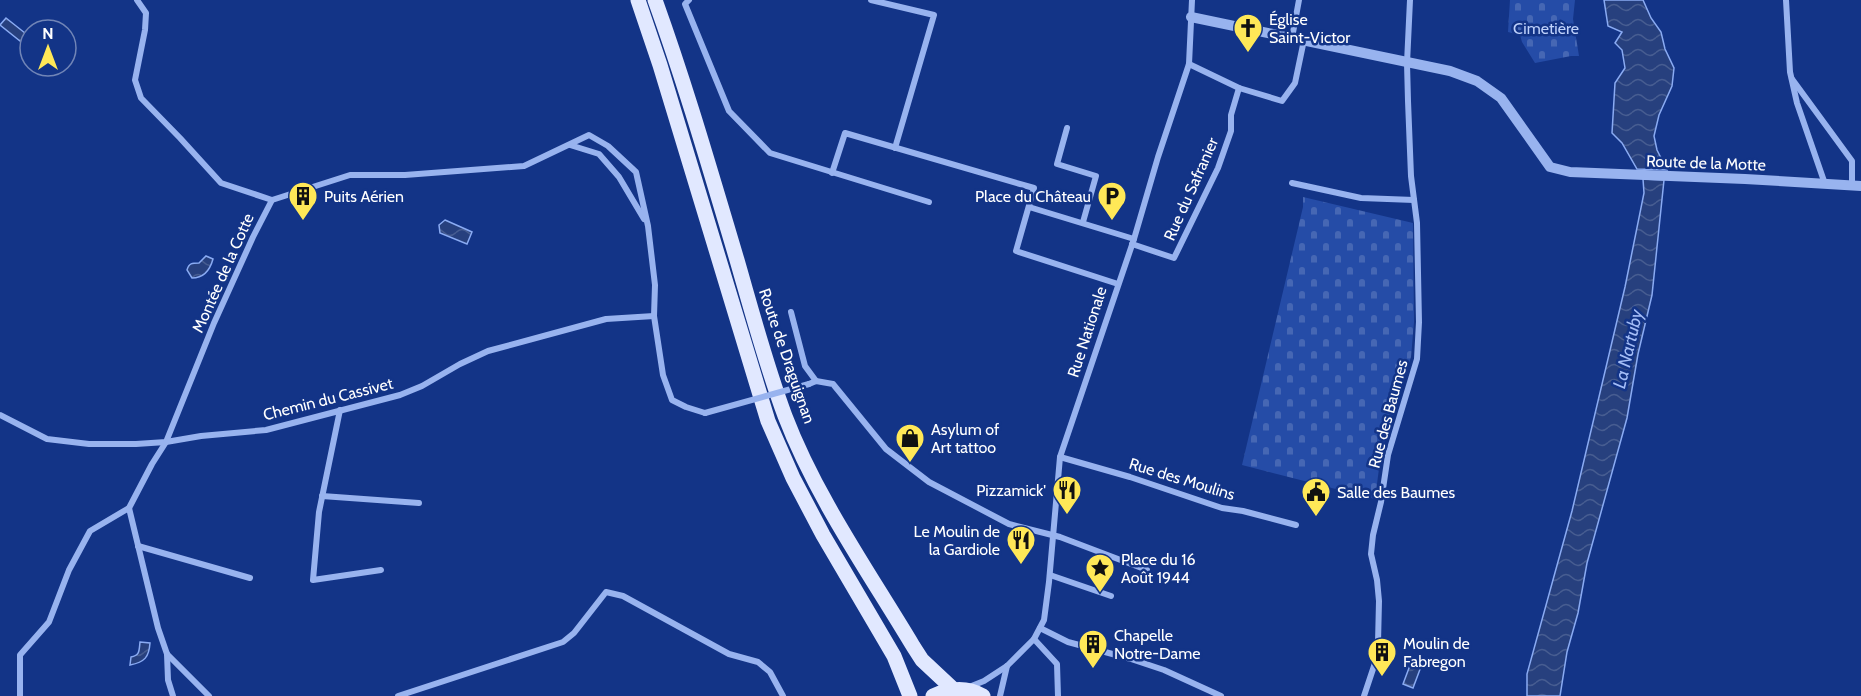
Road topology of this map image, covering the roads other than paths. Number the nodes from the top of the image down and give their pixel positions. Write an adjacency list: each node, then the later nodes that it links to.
1 (137, 0): 24 (street)
2 (638, 0): 60 (main road)
3 (655, 0): 54 (main road, Route de Draguignan)
4 (689, 0): 20 (street)
5 (871, 0): 19 (street)
6 (1192, 0): 10 (street, Rue Nationale)
7 (1299, 0): 11 (street)
8 (1409, 0): 13 (street, Rue des Baumes)
9 (1786, 0): 15 (street)
10 (1191, 17): 11 (street); 14 (street, Rue Nationale)
11 (1292, 38): 12 (street)
12 (1304, 40): 13 (street); 16 (street)
13 (1407, 63): 22 (street, Route de la Motte); 25 (street, Rue des Baumes)
14 (1189, 64): 16 (street); 30 (street, Rue Nationale)
15 (1791, 78): 22 (street); 23 (street)
16 (1239, 88): 30 (street, Rue du Safranier)
17 (1068, 128): 28 (street)
18 (570, 145): 24 (street, Montée de la Cotte); 29 (street, Montée de la Cotte); 29 (street, Montée de la Cotte)
19 (895, 148): 20 (street); 27 (street)
20 (832, 173): 26 (street)
21 (1292, 183): 25 (street)
22 (1825, 184): 23 (street, Route de la Motte)
23 (1857, 186)
24 (272, 200): 37 (street, Montée de la Cotte)
25 (1414, 200): 66 (street, Rue des Baumes)
26 (929, 202)
27 (1029, 207): 30 (street); 31 (street)
28 (1083, 222)
29 (648, 226): 33 (street, Montée de la Cotte)
30 (1133, 241): 31 (street, Rue Nationale)
31 (1118, 284): 38 (street, Rue Nationale)
32 (791, 312): 34 (street)
33 (654, 316): 34 (street, Montée de la Cotte, bridge); 35 (street, Chemin du Cassivet)
34 (813, 382): 43 (street)
35 (340, 410): 37 (street, Chemin du Cassivet); 39 (street)
36 (0, 415): 37 (street, Chemin du Cassivet)
37 (166, 442): 41 (street, Montée de la Cotte)
38 (1060, 458): 42 (street, Rue des Moulins); 43 (street, Rue Nationale)
39 (322, 496): 40 (street); 45 (street)
40 (419, 503)
41 (129, 508): 44 (street); 55 (street)
42 (1296, 525)
43 (1056, 536): 46 (street); 47 (street, Rue Nationale)
44 (138, 546): 48 (street); 52 (street)
45 (381, 570)
46 (1147, 570)
47 (1050, 575): 49 (street); 50 (street, Rue Nationale)
48 (250, 578)
49 (1111, 596)
50 (1040, 628): 51 (street, Rue Nationale); 65 (street)
51 (1034, 639): 53 (street, Rue Nationale); 64 (street)
52 (167, 654): 56 (street); 57 (street)
53 (1007, 666): 54 (street, Rue Nationale); 63 (street)
54 (958, 689): 61 (main road); 62 (main road)
55 (20, 696)
56 (173, 696)
57 (208, 696)
58 (398, 696): 59 (street)
59 (783, 696)
60 (910, 696)
61 (933, 696)
62 (983, 696)
63 (1000, 696)
64 (1059, 696)
65 (1221, 696)
66 (1364, 696)

